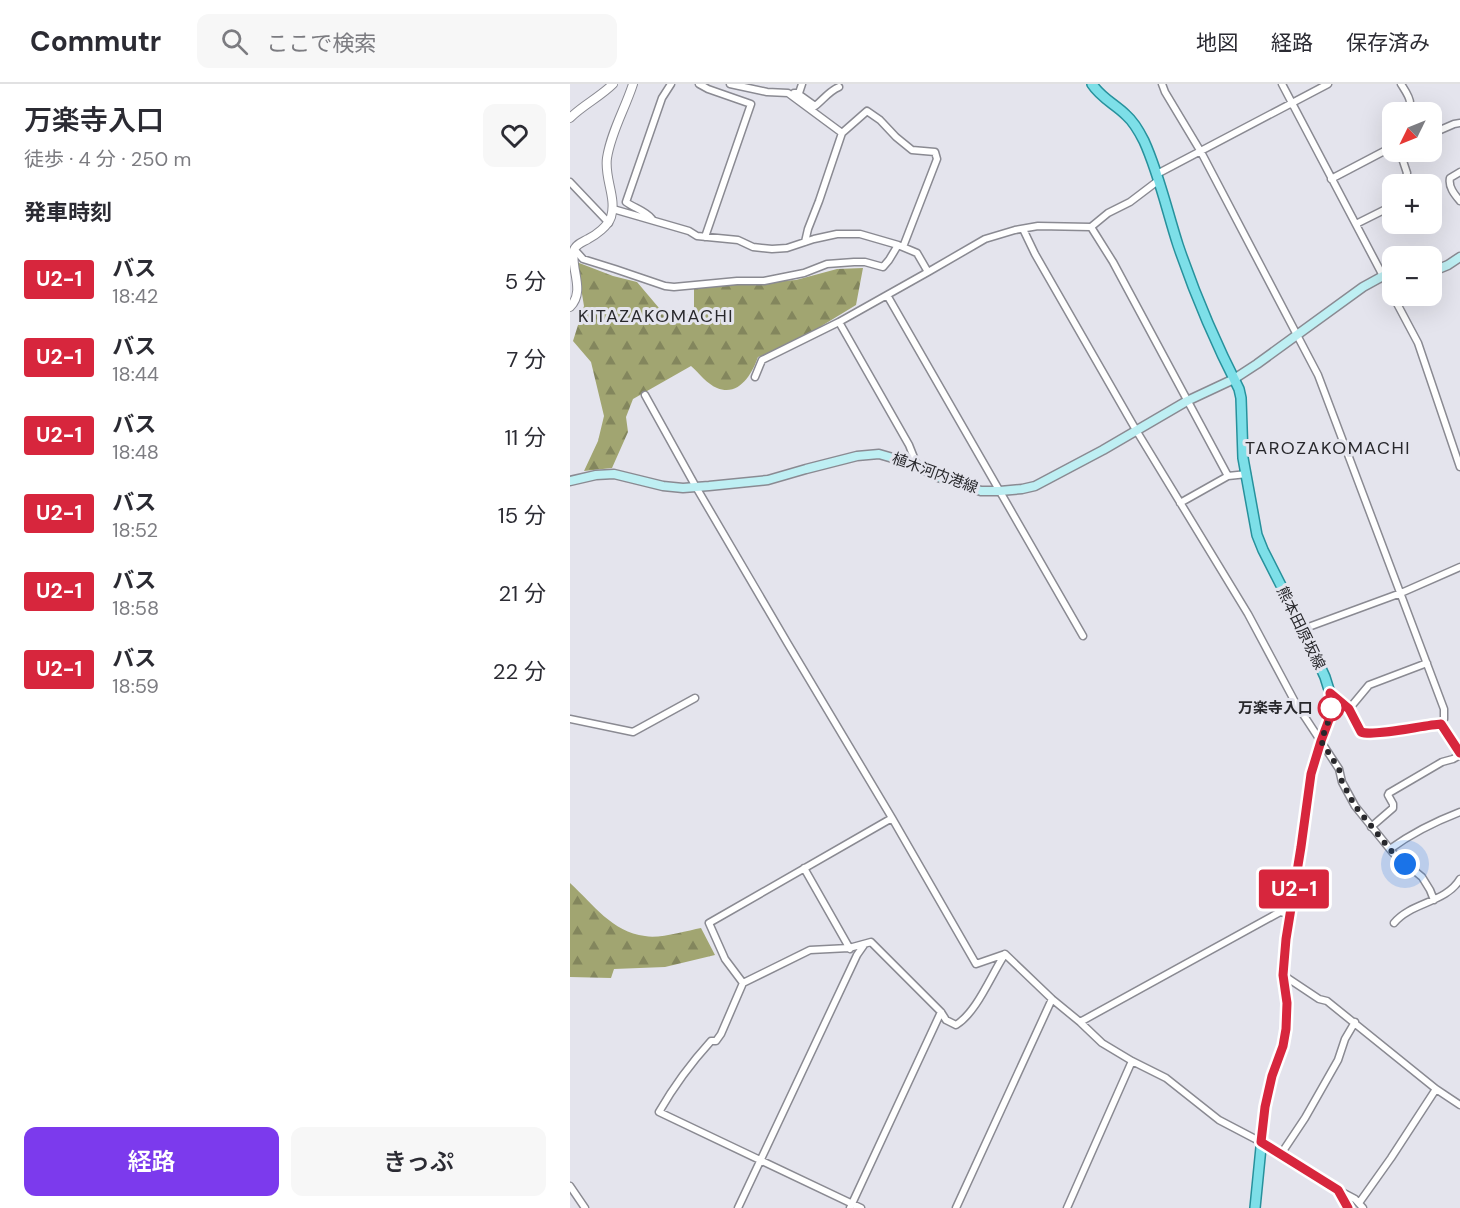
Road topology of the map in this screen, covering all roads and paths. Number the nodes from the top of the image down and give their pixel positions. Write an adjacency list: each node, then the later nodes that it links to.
1 (613, 84): 16 (street)
2 (633, 84): 27 (street)
3 (671, 84): 29 (street)
4 (699, 84): 34 (street)
5 (730, 84): 13 (street)
6 (802, 84): 13 (street)
7 (1092, 84): 23 (main road, 熊本田原坂線)
8 (1161, 84): 20 (street)
9 (1282, 84): 15 (street)
10 (1328, 84): 15 (street)
11 (1401, 84): 14 (street)
12 (839, 87): 13 (street)
13 (788, 93): 19 (street)
14 (1410, 102)
15 (1292, 103): 20 (street); 24 (street)
16 (570, 118)
17 (1460, 123): 18 (street)
18 (1442, 129)
19 (842, 133): 35 (street); 36 (street)
20 (1201, 152): 23 (street); 47 (street)
21 (1382, 152): 24 (street)
22 (1460, 172): 26 (street)
23 (1158, 177): 32 (street); 49 (main road, 熊本田原坂線)
24 (1331, 178): 31 (street)
25 (570, 182): 30 (street)
26 (1460, 201)
27 (613, 209): 29 (street); 30 (street)
28 (1382, 211): 31 (street)
29 (652, 221): 34 (street)
30 (609, 223): 37 (street)
31 (1356, 224): 40 (street)
32 (1091, 227): 33 (street); 51 (street)
33 (1023, 229): 41 (street); 52 (street)
34 (705, 237): 35 (street)
35 (805, 242): 36 (street)
36 (901, 246): 37 (street); 41 (street)
37 (574, 249): 45 (street)
38 (1460, 257): 39 (main road)
39 (1442, 267)
40 (1382, 268)
41 (928, 272): 43 (street)
42 (1382, 278): 47 (main road, 植木河内港線)
43 (887, 295): 46 (street); 59 (street)
44 (1399, 306): 54 (street)
45 (570, 307)
46 (839, 322): 48 (street); 53 (street)
47 (1297, 335): 49 (main road, 植木河内港線); 62 (street)
48 (755, 377)
49 (1234, 379): 51 (main road, 植木河内港線); 55 (main road, 熊本田原坂線)
50 (645, 395): 58 (street)
51 (1187, 401): 52 (main road, 植木河内港線); 56 (street)
52 (1136, 430): 59 (main road, 植木河内港線); 60 (street)
53 (917, 465): 58 (main road, 植木河内港線); 59 (main road, 植木河内港線)
54 (1460, 467)
55 (1247, 474): 56 (street); 63 (main road, 熊本田原坂線)
56 (1228, 476): 60 (street)
57 (570, 481): 58 (main road, 植木河内港線)
58 (696, 487): 74 (street)
59 (1000, 491): 64 (street)
60 (1180, 503): 71 (street)
61 (1460, 567): 62 (street)
62 (1401, 593): 63 (street); 65 (street)
63 (1304, 629): 66 (main road, 熊本田原坂線)
64 (1083, 636)
65 (1426, 663): 68 (street); 70 (street)
66 (1330, 693): 68 (street); 71 (main road, 熊本田原坂線)
67 (695, 698): 69 (street)
68 (1349, 709): 70 (street)
69 (570, 719)
70 (1441, 724): 72 (street)
71 (1321, 741): 75 (street); 80 (main road, 熊本田原坂線)
72 (1460, 754): 75 (street)
73 (1460, 812): 76 (street)
74 (892, 818): 77 (street); 84 (street)
75 (1371, 827): 76 (street)
76 (1390, 849): 79 (street)
77 (804, 868): 83 (street); 87 (street)
78 (1460, 879): 79 (street)
79 (1434, 900): 81 (street)
80 (1290, 914): 86 (main road, 熊本田原坂線); 90 (street)
81 (1394, 923)
82 (864, 945): 83 (street); 85 (street); 89 (street)
83 (849, 948): 85 (street); 87 (street)
84 (1005, 954): 88 (street); 89 (street)
85 (857, 955): 97 (street)
86 (1283, 975): 91 (street); 95 (main road, 熊本田原坂線)
87 (743, 983): 97 (street)
88 (1052, 999): 90 (street); 105 (street)
89 (941, 1012): 100 (street)
90 (1080, 1022): 92 (street)
91 (1355, 1022): 93 (street); 96 (street)
92 (1132, 1061): 95 (street); 106 (street)
93 (1436, 1089): 94 (street); 101 (street)
94 (1460, 1105)
95 (1261, 1142): 96 (street); 107 (main road, 熊本田原坂線)
96 (1281, 1154): 99 (street)
97 (761, 1159): 100 (street); 103 (street)
98 (570, 1186): 102 (street)
99 (1338, 1190): 101 (street); 108 (street)
100 (851, 1206): 104 (street)
101 (1361, 1206)
102 (585, 1208)
103 (738, 1208)
104 (861, 1208)
105 (956, 1208)
106 (1068, 1208)
107 (1255, 1208)
108 (1348, 1208)

